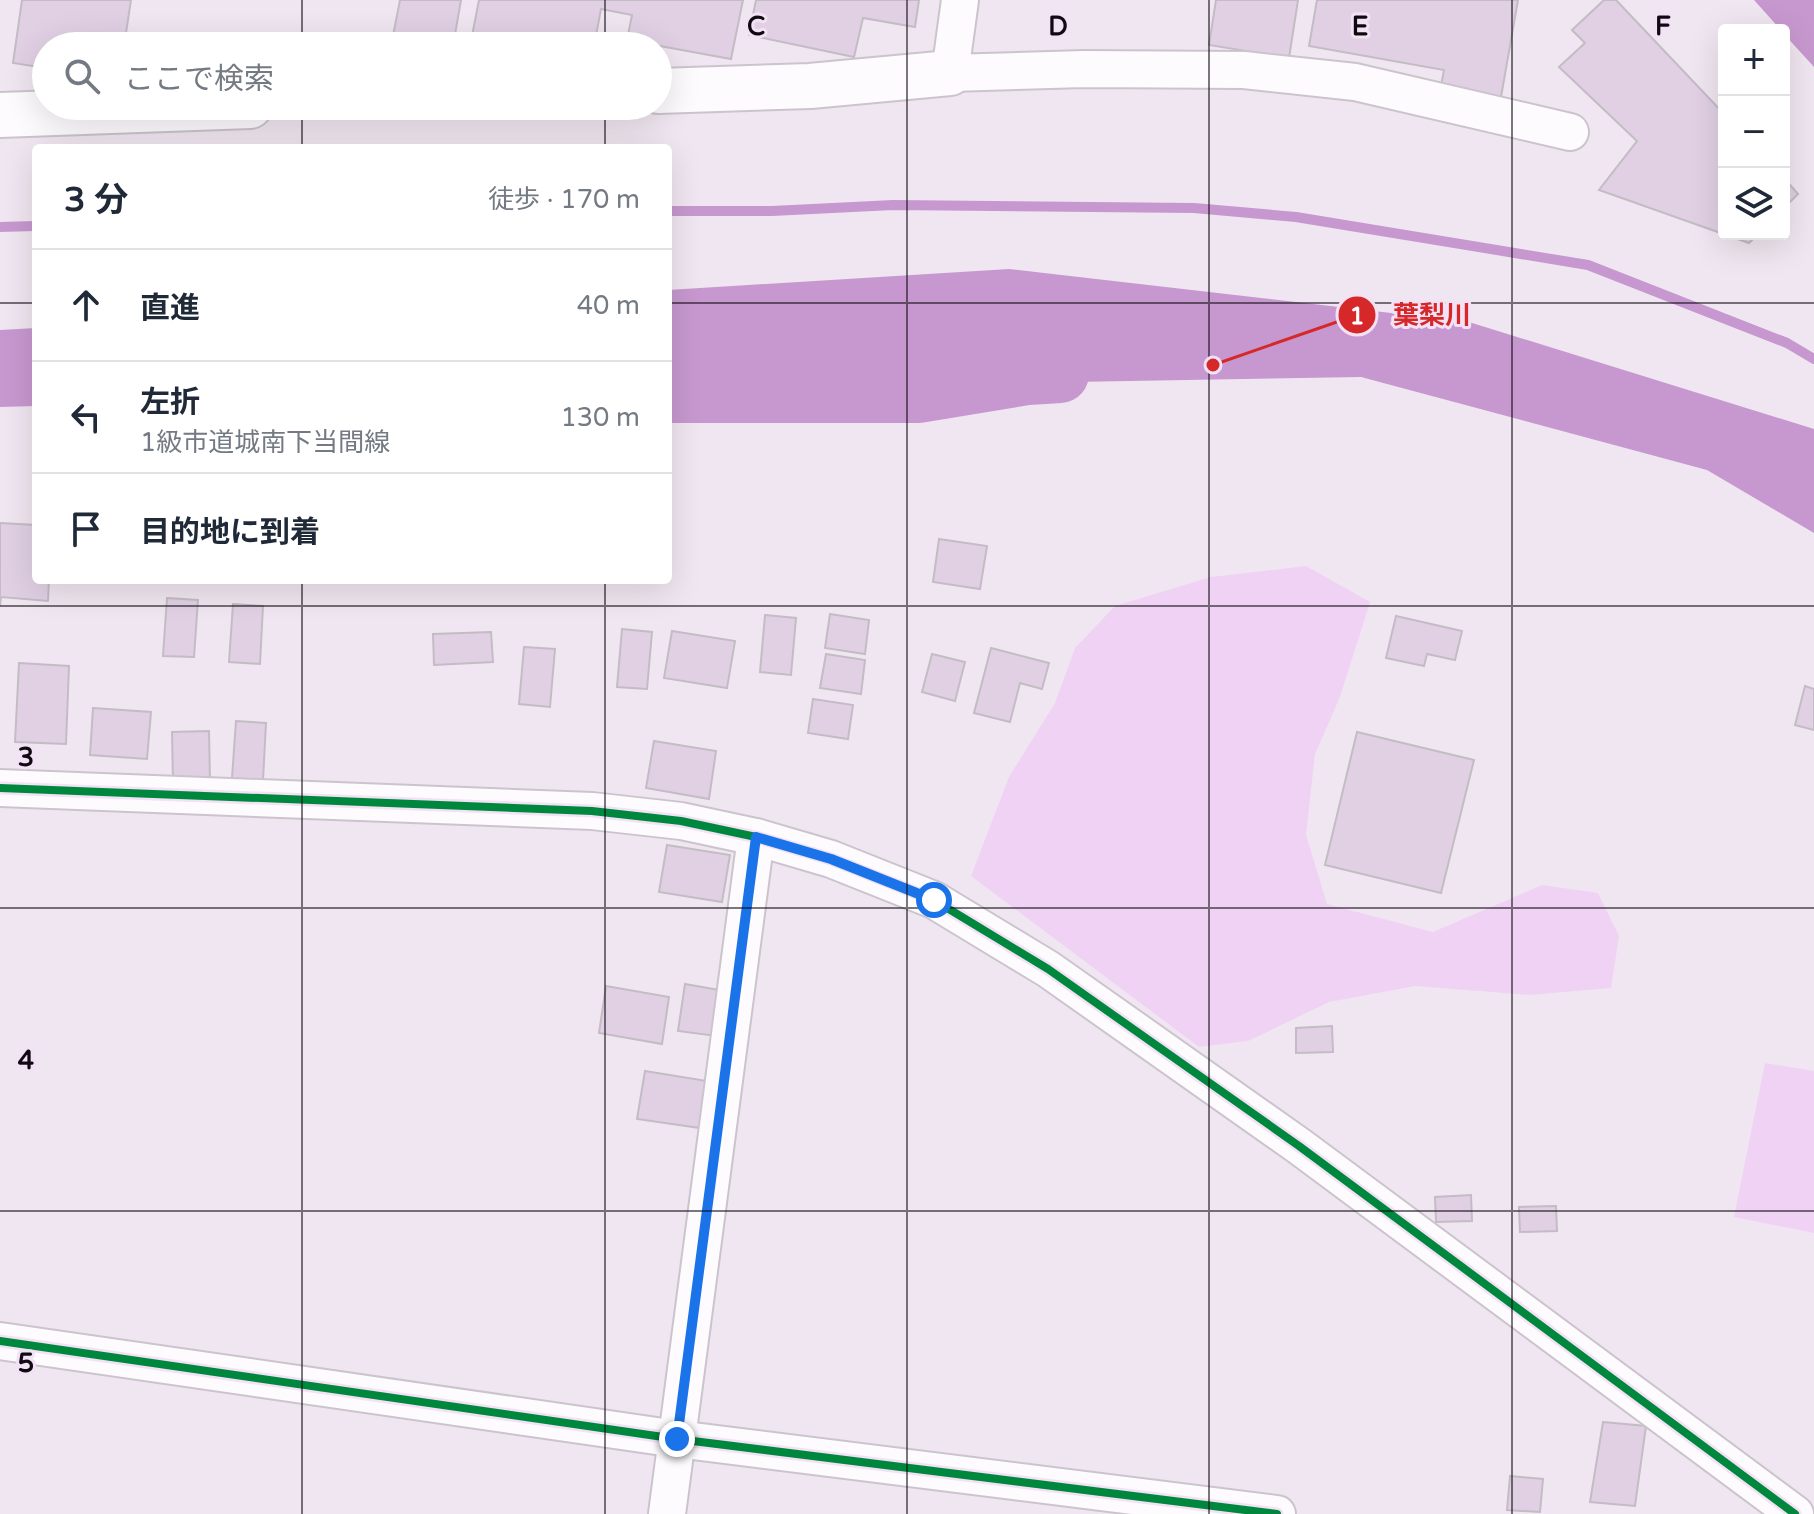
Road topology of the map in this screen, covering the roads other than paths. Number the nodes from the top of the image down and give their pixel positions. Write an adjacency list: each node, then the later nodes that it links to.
1 (960, 0): 2 (street)
2 (950, 73): 3 (street); 6 (street)
3 (672, 91)
4 (32, 114): 5 (street)
5 (0, 115)
6 (1570, 132)
7 (0, 788): 8 (street)
8 (756, 837): 10 (street); 13 (street)
9 (0, 1341): 10 (street)
10 (677, 1439): 11 (street); 12 (street)
11 (667, 1514)
12 (1277, 1514)
13 (1795, 1514)

